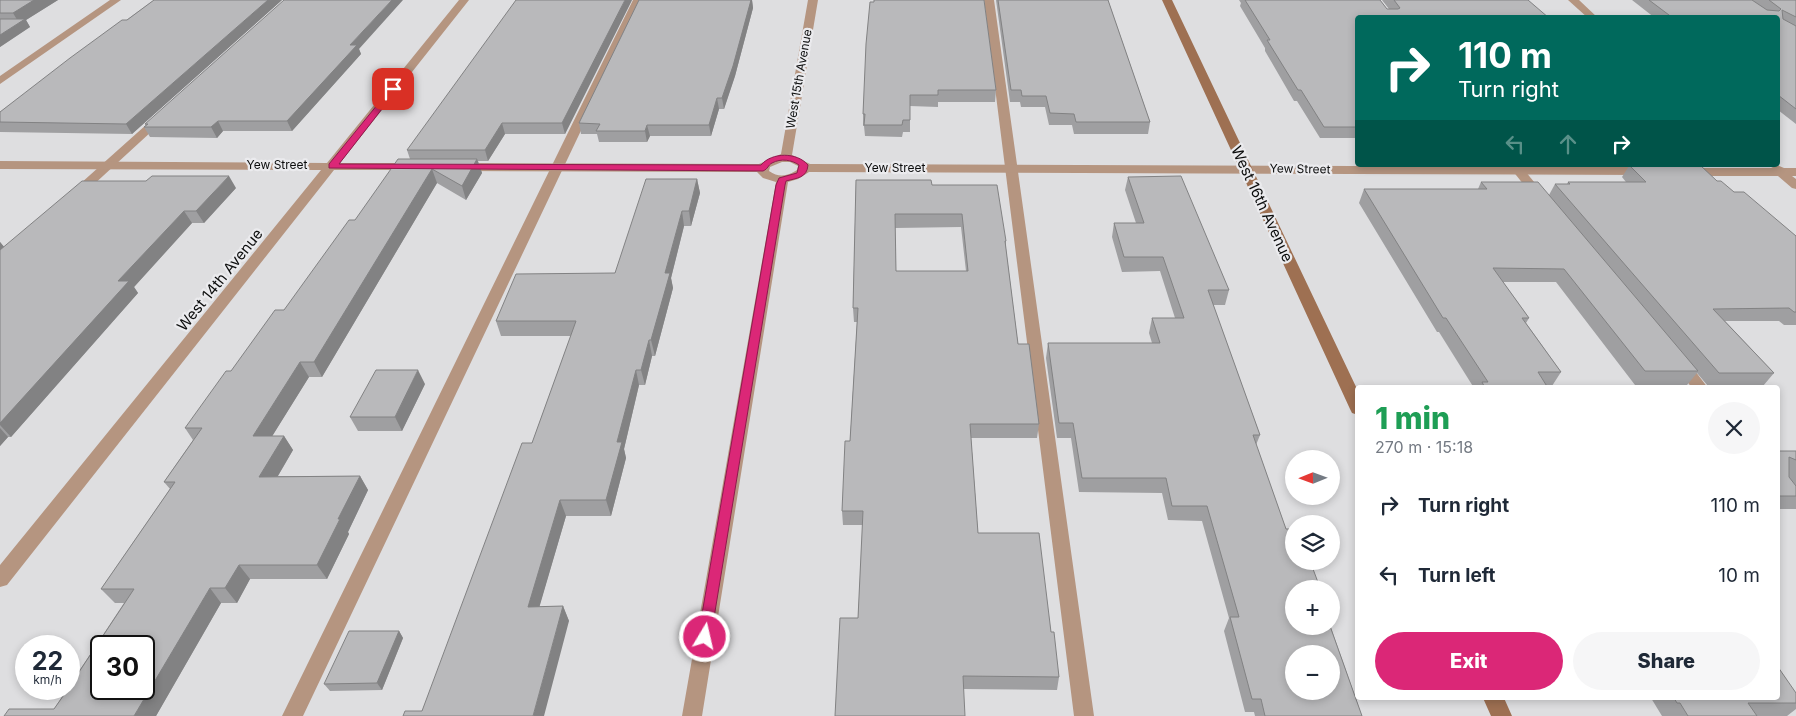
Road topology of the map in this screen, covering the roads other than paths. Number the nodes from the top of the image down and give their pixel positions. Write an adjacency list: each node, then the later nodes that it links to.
1 (116, 0): 9 (street)
2 (464, 0): 14 (street, West 14th Avenue)
3 (638, 0): 17 (street)
4 (813, 0): 11 (street, West 15th Avenue)
5 (989, 0): 22 (street)
6 (1167, 0): 23 (main road, West 16th Avenue)
7 (1573, 0): 8 (street)
8 (1590, 15)
9 (0, 81)
10 (169, 110): 13 (street)
11 (786, 157): 18 (street); 19 (street)
12 (0, 165): 13 (street, Yew Street)
13 (108, 165): 14 (street, Yew Street); 29 (street)
14 (332, 166): 15 (street, Yew Street); 34 (street, West 14th Avenue)
15 (421, 167)
16 (450, 167): 17 (street)
17 (557, 167): 18 (street); 36 (street)
18 (763, 168): 27 (street)
19 (804, 168): 22 (street, Yew Street); 27 (street)
20 (1517, 168): 23 (street, Yew Street); 24 (street, Yew Street); 30 (street)
21 (1776, 168): 25 (street); 26 (street); 28 (street)
22 (1011, 169): 23 (street, Yew Street); 38 (street)
23 (1245, 169): 33 (main road, West 16th Avenue)
24 (1659, 172)
25 (1678, 172)
26 (1796, 172)
27 (782, 180): 37 (street)
28 (1796, 185)
29 (65, 204)
30 (1547, 205)
31 (1669, 349): 32 (street)
32 (1699, 385)
33 (1355, 402)
34 (0, 579)
35 (1494, 700): 39 (main road)
36 (292, 716)
37 (692, 716)
38 (1084, 716)
39 (1502, 716)

